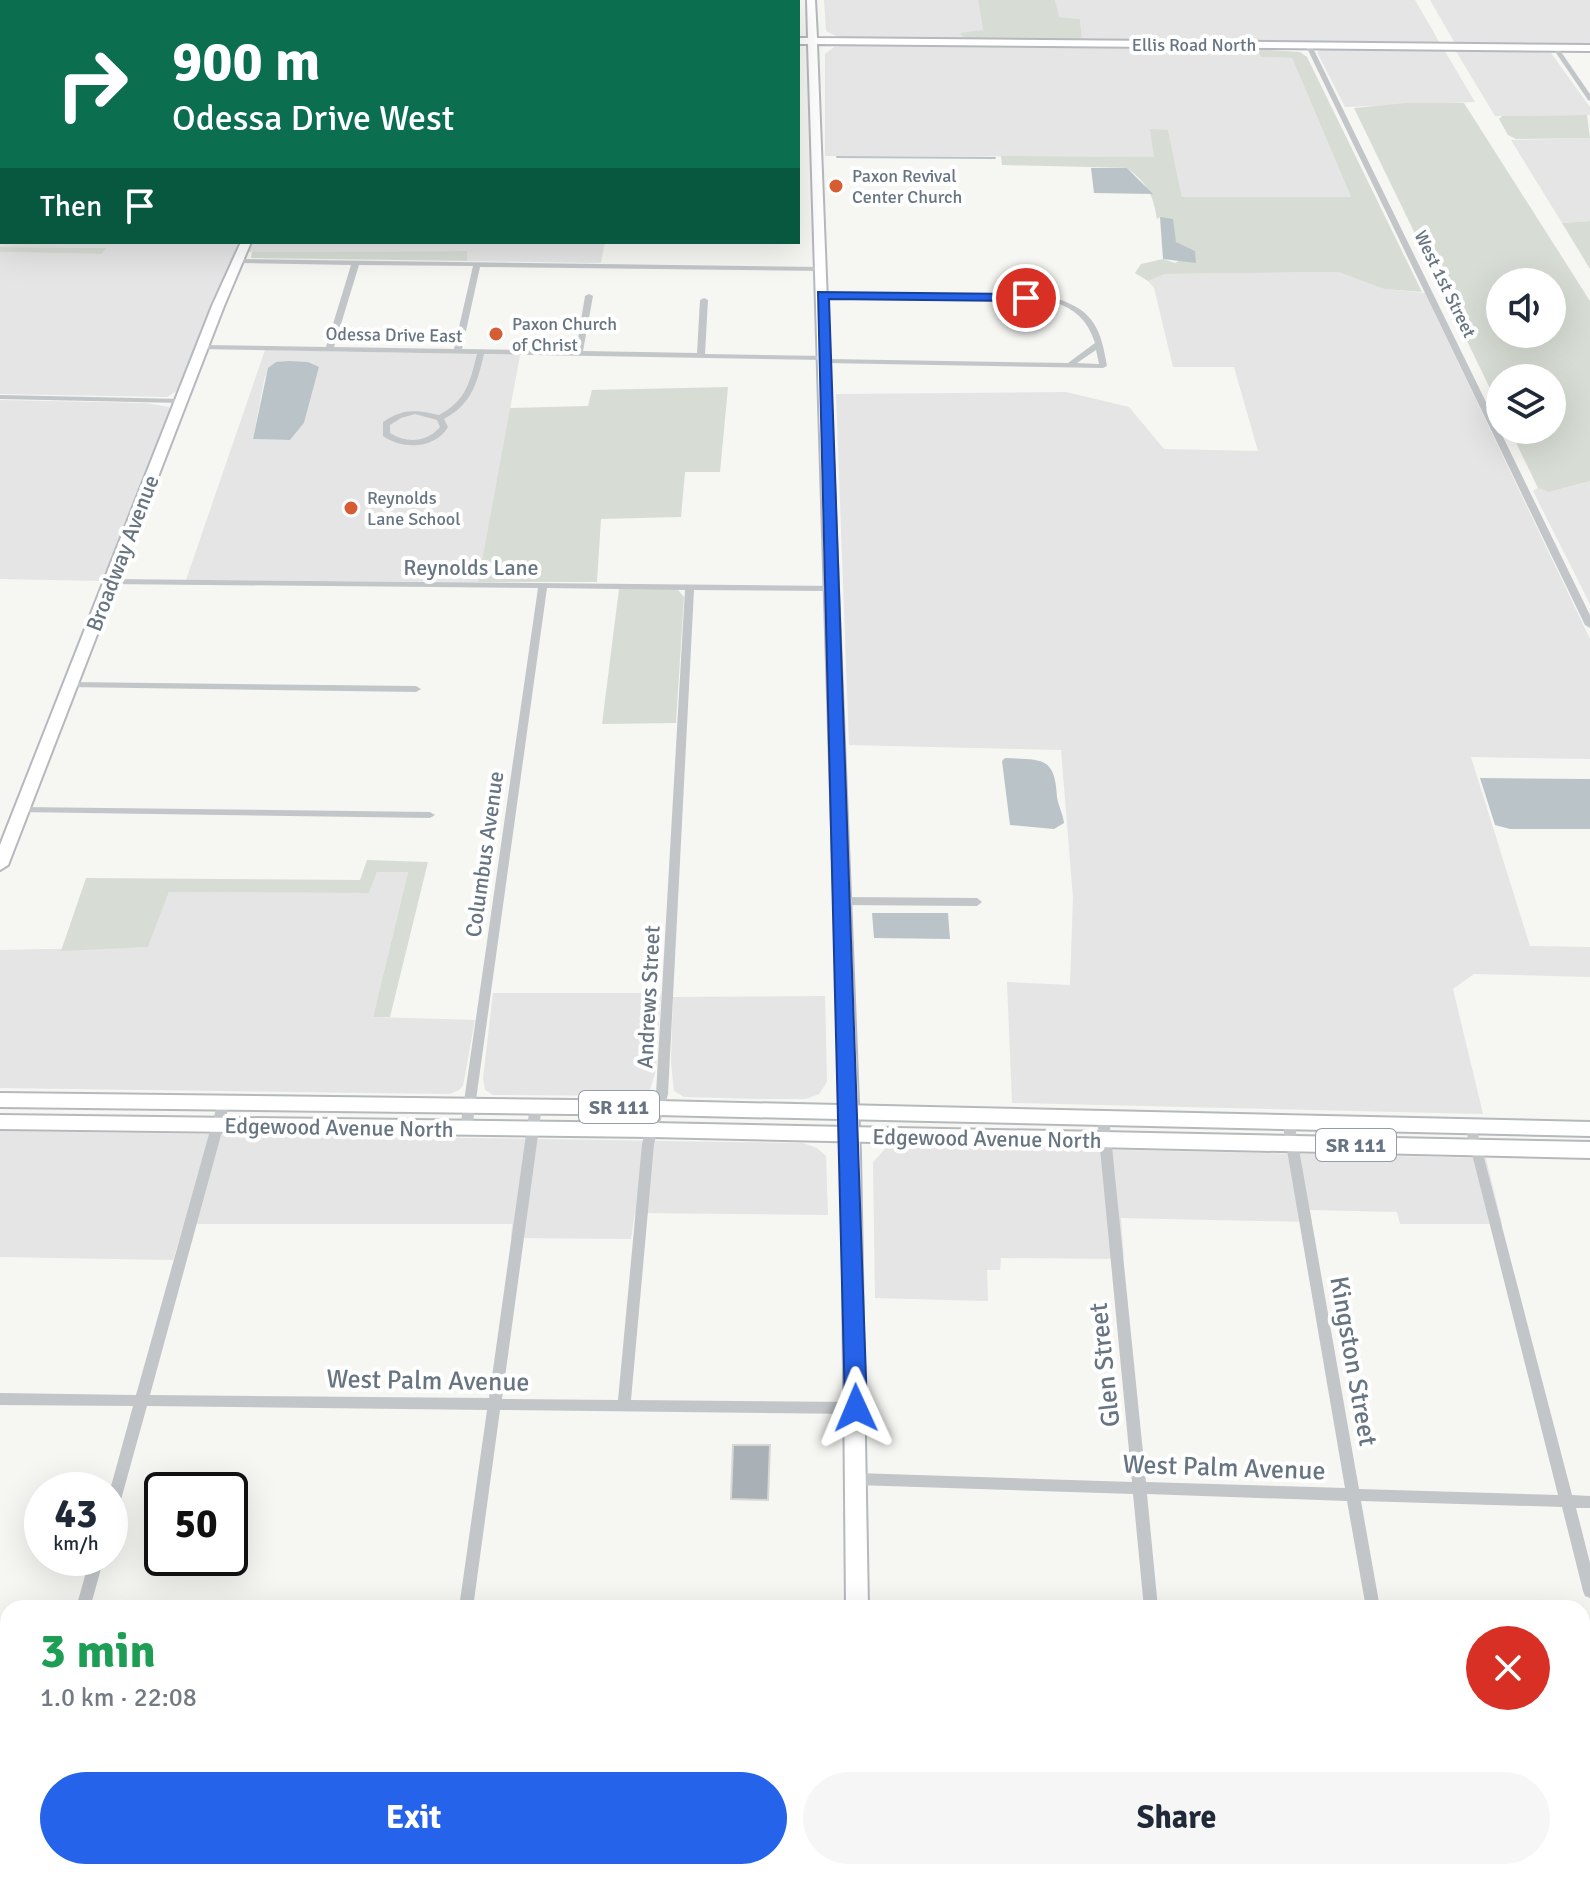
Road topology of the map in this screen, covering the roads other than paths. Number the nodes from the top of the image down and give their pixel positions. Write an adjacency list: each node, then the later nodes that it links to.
1 (811, 0): 3 (main road)
2 (800, 41): 3 (main road, Ellis Road North)
3 (811, 41): 4 (main road, Ellis Road North); 12 (main road)
4 (1309, 46): 5 (main road, Ellis Road North); 32 (street, West 1st Street)
5 (1555, 47): 6 (main road, Ellis Road North); 7 (street)
6 (1590, 48)
7 (1590, 99)
8 (245, 244): 9 (main road, Broadway Avenue)
9 (238, 261): 10 (street); 17 (main road, Broadway Avenue)
10 (356, 262): 11 (street); 18 (street)
11 (477, 264): 12 (street); 19 (street)
12 (821, 269): 13 (main road)
13 (823, 295): 16 (street); 23 (main road)
14 (589, 296): 21 (street)
15 (704, 300): 22 (street)
16 (1099, 344): 24 (street); 24 (street, Odessa Drive East)
17 (202, 347): 18 (street, Odessa Drive East); 26 (main road, Broadway Avenue)
18 (329, 350): 19 (street, Odessa Drive East)
19 (457, 352): 20 (street, Odessa Drive East)
20 (481, 352): 21 (street, Odessa Drive East); 27 (street)
21 (579, 354): 22 (street, Odessa Drive East)
22 (701, 355): 23 (street, Odessa Drive East)
23 (825, 360): 24 (street, Odessa Drive East); 31 (main road)
24 (1068, 365)
25 (0, 397): 26 (street)
26 (181, 401): 28 (main road, Broadway Avenue)
27 (440, 418): 27 (street)
28 (110, 582): 29 (street, Reynolds Lane); 33 (main road, Broadway Avenue)
29 (543, 585): 30 (street, Reynolds Lane); 42 (street, Columbus Avenue)
30 (690, 587): 31 (street, Reynolds Lane); 44 (street, Andrews Street)
31 (832, 588): 38 (main road)
32 (1590, 625)
33 (70, 685): 34 (street); 35 (main road, Broadway Avenue)
34 (416, 689)
35 (21, 810): 36 (street); 37 (main road, Broadway Avenue)
36 (430, 815)
37 (0, 865)
38 (842, 901): 39 (street); 45 (main road)
39 (977, 902)
40 (0, 1100): 41 (main road, Edgewood Avenue North / SR 111)
41 (224, 1102): 42 (main road, Edgewood Avenue North / SR 111); 49 (street)
42 (469, 1105): 43 (main road, Edgewood Avenue North / SR 111); 51 (street, Columbus Avenue)
43 (536, 1106): 44 (main road, Edgewood Avenue North / SR 111); 53 (street)
44 (658, 1108): 45 (main road, Edgewood Avenue North / SR 111); 54 (street, Andrews Street)
45 (849, 1111): 46 (main road, Edgewood Avenue North / SR 111); 55 (main road)
46 (1103, 1117): 47 (main road, Edgewood Avenue North / SR 111); 56 (street, Glen Street)
47 (1288, 1121): 50 (main road, Edgewood Avenue North / SR 111); 57 (street, Kingston Street)
48 (0, 1122): 49 (main road, Edgewood Avenue North / SR 111)
49 (218, 1125): 51 (main road, Edgewood Avenue North / SR 111); 61 (street)
50 (1471, 1126): 52 (main road, Edgewood Avenue North / SR 111); 58 (street)
51 (466, 1129): 53 (main road, Edgewood Avenue North / SR 111)
52 (1590, 1129)
53 (533, 1130): 54 (main road, Edgewood Avenue North / SR 111); 62 (street)
54 (652, 1130): 55 (main road, Edgewood Avenue North / SR 111); 63 (street, Andrews Street)
55 (850, 1135): 56 (main road, Edgewood Avenue North / SR 111); 64 (main road)
56 (1105, 1141): 57 (main road, Edgewood Avenue North / SR 111); 67 (street, Glen Street)
57 (1292, 1144): 58 (main road, Edgewood Avenue North / SR 111); 68 (street, Kingston Street)
58 (1477, 1148): 59 (main road, Edgewood Avenue North / SR 111); 69 (street)
59 (1590, 1150)
60 (0, 1399): 61 (street, West Palm Avenue)
61 (142, 1400): 62 (street, West Palm Avenue); 65 (street)
62 (495, 1404): 63 (street, West Palm Avenue); 74 (street)
63 (624, 1406): 64 (street, West Palm Avenue)
64 (856, 1408): 66 (main road)
65 (122, 1472)
66 (856, 1479): 67 (street, West Palm Avenue); 75 (main road)
67 (1140, 1488): 68 (street, West Palm Avenue); 76 (street, Glen Street)
68 (1353, 1495): 69 (street, West Palm Avenue); 77 (street, Kingston Street)
69 (1568, 1501): 70 (street, West Palm Avenue); 72 (street)
70 (1590, 1502)
71 (92, 1576): 73 (street)
72 (1590, 1591)
73 (85, 1600)
74 (467, 1600)
75 (857, 1600)
76 (1150, 1600)
77 (1372, 1600)

